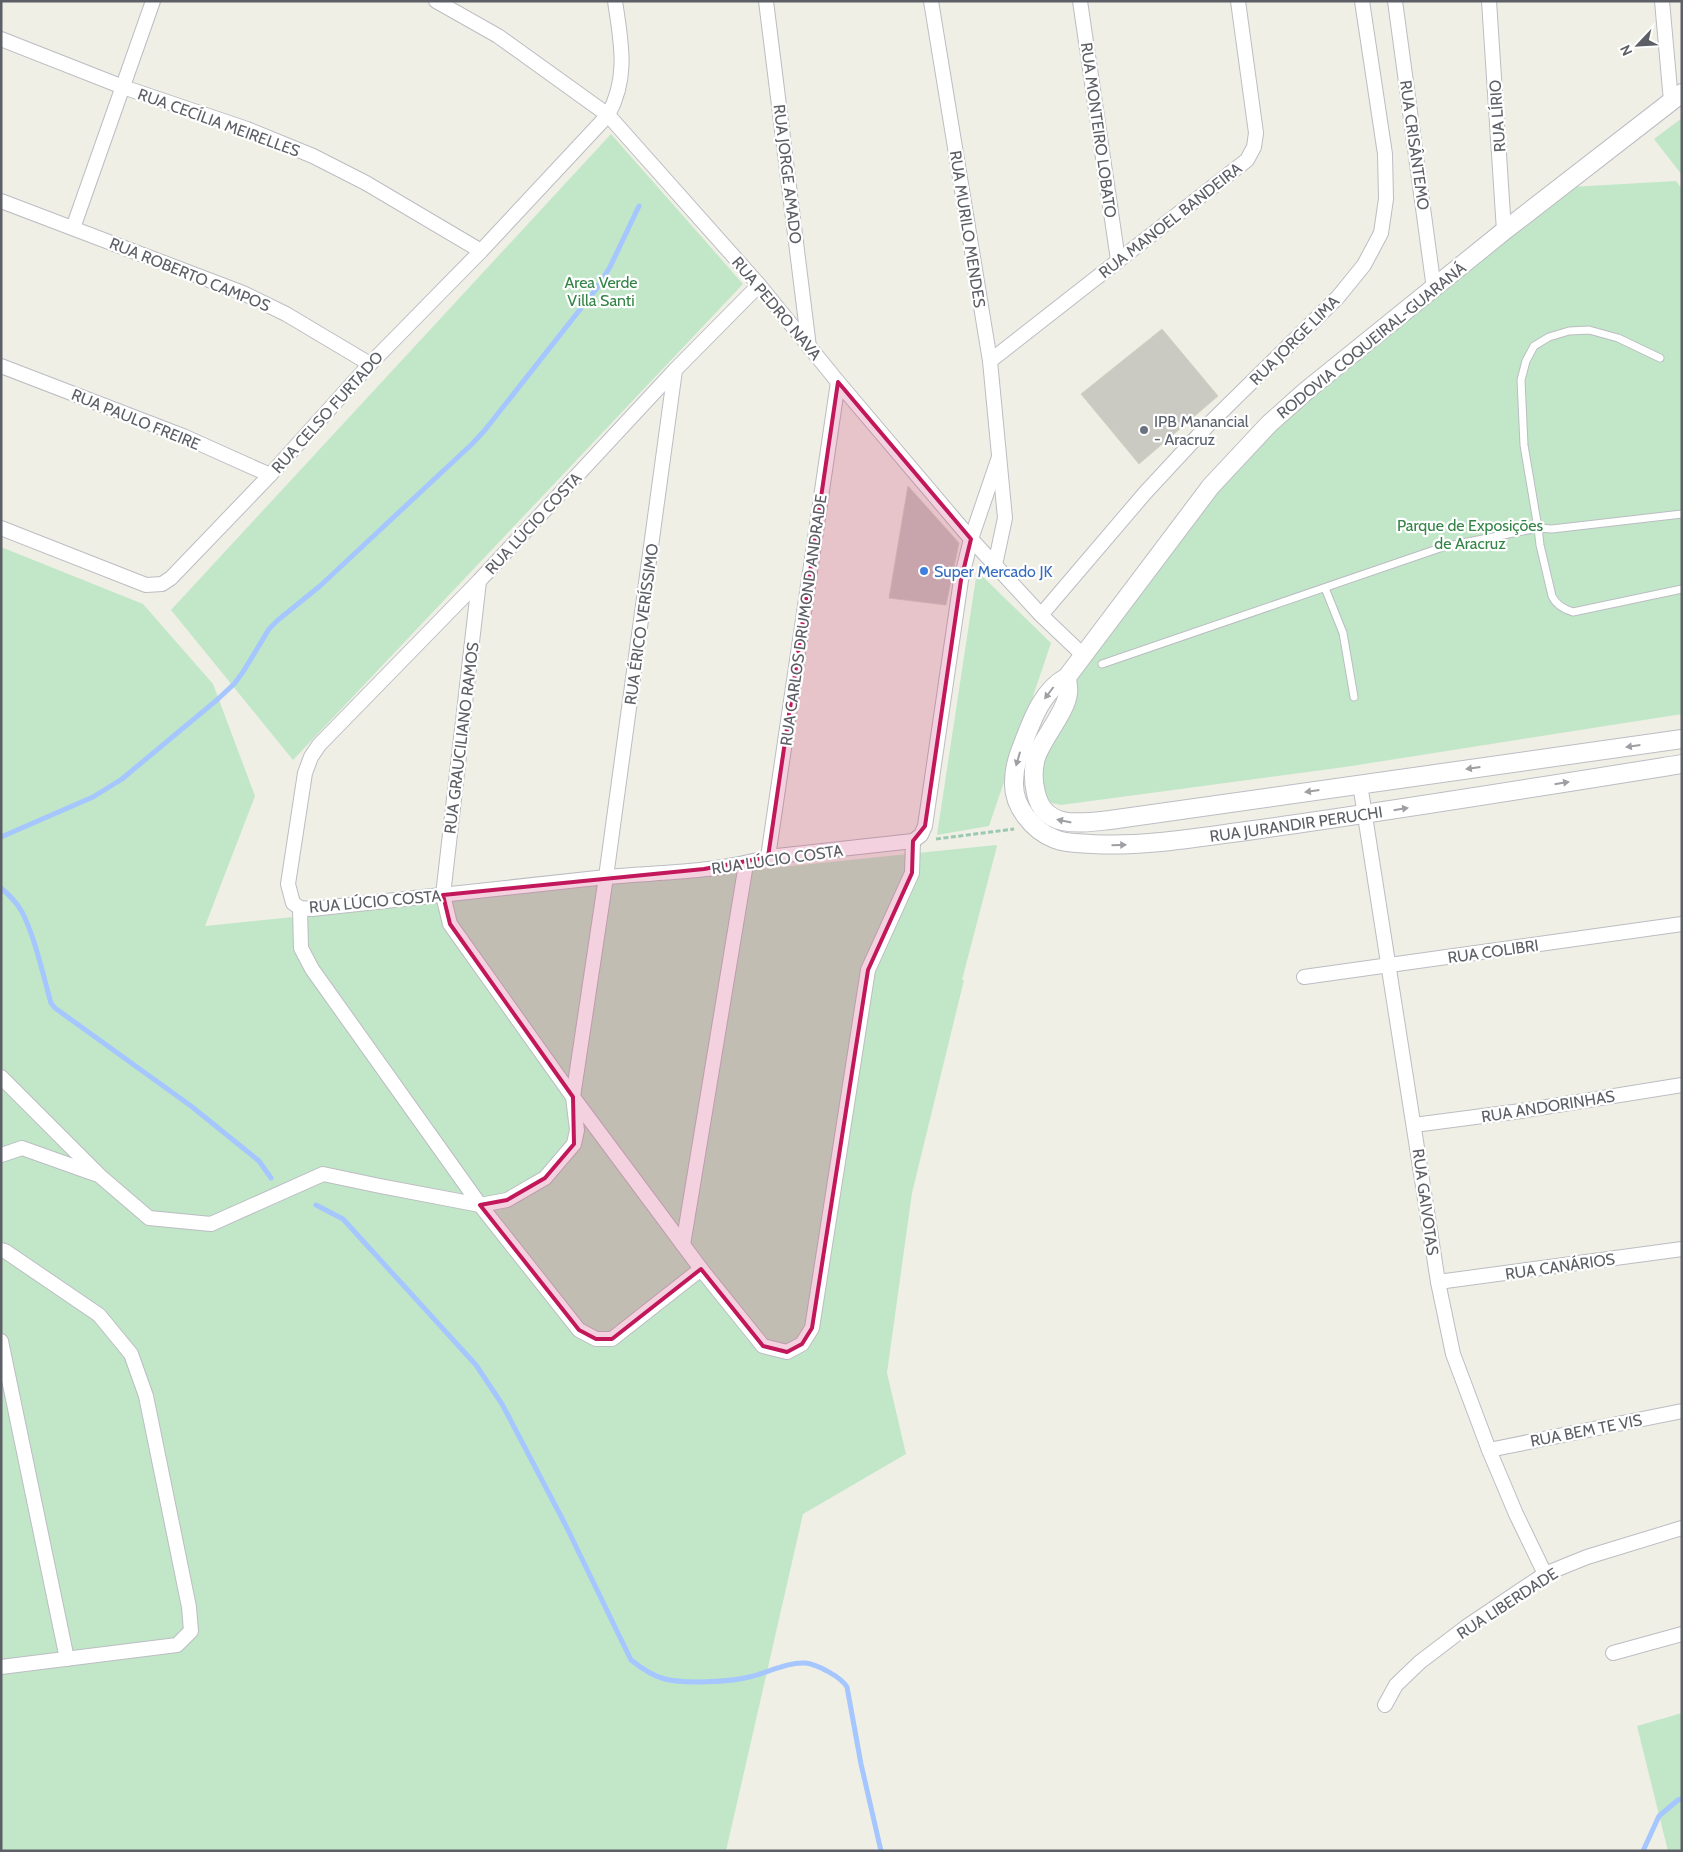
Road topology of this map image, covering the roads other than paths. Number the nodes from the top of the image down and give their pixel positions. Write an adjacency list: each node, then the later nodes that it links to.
1 (153, 1): 13 (street)
2 (436, 1): 15 (street, RUA PEDRO NAVA)
3 (615, 1): 15 (street, RUA CELSO FURTADO)
4 (766, 1): 23 (street, RUA JORGE AMADO)
5 (931, 1): 25 (street, RUA MURILO MENDES)
6 (1080, 1): 20 (street, RUA MONTEIRO LOBATO)
7 (1238, 1): 20 (street, RUA MANOEL BANDEIRA)
8 (1362, 1): 40 (street, RUA JORGE LIMA)
9 (1395, 1): 22 (street, RUA CRISÂNTEMO)
10 (1489, 1): 18 (street, RUA LÍRIO)
11 (1662, 1): 14 (street)
12 (1, 39): 13 (street, RUA CECÍLIA MEIRELLES)
13 (123, 87): 17 (street); 19 (street, RUA CECÍLIA MEIRELLES)
14 (1677, 97): 18 (street, RODOVIA COQUEIRAL-GUARANÁ)
15 (608, 115): 19 (street, RUA CELSO FURTADO); 21 (street, RUA PEDRO NAVA)
16 (1, 201): 17 (street, RUA ROBERTO CAMPOS)
17 (73, 228): 26 (street, RUA ROBERTO CAMPOS)
18 (1504, 232): 22 (street, RODOVIA COQUEIRAL-GUARANÁ)
19 (481, 251): 26 (street, RUA CELSO FURTADO)
20 (1118, 260): 25 (street, RUA MANOEL BANDEIRA)
21 (759, 285): 23 (street, RUA PEDRO NAVA); 28 (street, RUA LÚCIO COSTA)
22 (1434, 289): 41 (street, RODOVIA COQUEIRAL-GUARANÁ)
23 (809, 348): 29 (street, RUA PEDRO NAVA)
24 (1660, 358): 34 (lane)
25 (990, 361): 30 (street, RUA MURILO MENDES)
26 (370, 364): 31 (street, RUA CELSO FURTADO)
27 (1, 366): 31 (street, RUA PAULO FREIRE)
28 (675, 370): 37 (street, RUA LÚCIO COSTA); 53 (street, RUA ÉRICO VERÍSSIMO)
29 (838, 382): 35 (street, RUA PEDRO NAVA); 51 (street, RUA CARLOS DRUMOND ANDRADE)
30 (999, 457): 35 (street, RUA MURILO MENDES); 36 (street, RUA MURILO MENDES)
31 (270, 475): 33 (street, RUA CELSO FURTADO)
32 (1682, 514): 34 (lane)
33 (1, 528)
34 (1538, 528): 38 (lane); 39 (lane)
35 (971, 538): 36 (street, RUA PEDRO NAVA); 50 (street)
36 (995, 565): 40 (street, RUA PEDRO NAVA)
37 (479, 581): 54 (street, RUA GRAUCILIANO RAMOS); 55 (street, RUA LÚCIO COSTA)
38 (1325, 588): 42 (lane); 44 (lane)
39 (1682, 589)
40 (1041, 615): 41 (street, RUA PEDRO NAVA)
41 (1084, 656): 43 (street, RODOVIA COQUEIRAL-GUARANÁ)
42 (1102, 664)
43 (1067, 677): 45 (street, RODOVIA COQUEIRAL-GUARANÁ, one-way to 45); 48 (street, RUA JURANDIR PERUCHI, one-way to 43)
44 (1354, 697)
45 (1037, 714): 49 (street, RUA JURANDIR PERUCHI, one-way to 49)
46 (1682, 739): 48 (street, RUA JURANDIR PERUCHI, one-way to 48)
47 (1682, 764): 49 (street, RUA JURANDIR PERUCHI, one-way to 47)
48 (1360, 784): 49 (street, RUA GAIVOTAS)
49 (1366, 814): 57 (street, RUA GAIVOTAS)
50 (913, 842): 51 (street, RUA LÚCIO COSTA); 69 (street)
51 (768, 857): 52 (street, RUA LÚCIO COSTA)
52 (746, 864): 53 (street, RUA LÚCIO COSTA); 66 (street)
53 (606, 877): 54 (street, RUA LÚCIO COSTA); 61 (street, RUA ÉRICO VERÍSSIMO)
54 (443, 895): 55 (street, RUA LÚCIO COSTA); 61 (street)
55 (300, 908): 65 (street)
56 (1682, 924): 57 (street, RUA COLIBRI)
57 (1390, 966): 58 (street, RUA COLIBRI); 62 (street, RUA GAIVOTAS)
58 (1304, 977)
59 (1, 1077): 64 (street)
60 (1682, 1085): 62 (street, RUA ANDORINHAS)
61 (573, 1096): 65 (street); 66 (street)
62 (1414, 1125): 70 (street, RUA GAIVOTAS)
63 (1, 1154): 64 (street)
64 (100, 1176): 65 (street)
65 (480, 1205): 69 (street)
66 (683, 1245): 69 (street)
67 (1682, 1249): 70 (street, RUA CANÁRIOS)
68 (1, 1250): 78 (street)
69 (701, 1269)
70 (1438, 1282): 73 (street, RUA GAIVOTAS)
71 (1, 1341): 78 (street)
72 (1682, 1411): 73 (street, RUA BEM TE VIS)
73 (1489, 1450): 75 (street, RUA GAIVOTAS)
74 (1682, 1528): 75 (street, RUA LIBERDADE)
75 (1545, 1574): 80 (street, RUA LIBERDADE)
76 (1682, 1634): 77 (street)
77 (1613, 1653)
78 (67, 1659): 79 (street)
79 (1, 1667)
80 (1385, 1705)

